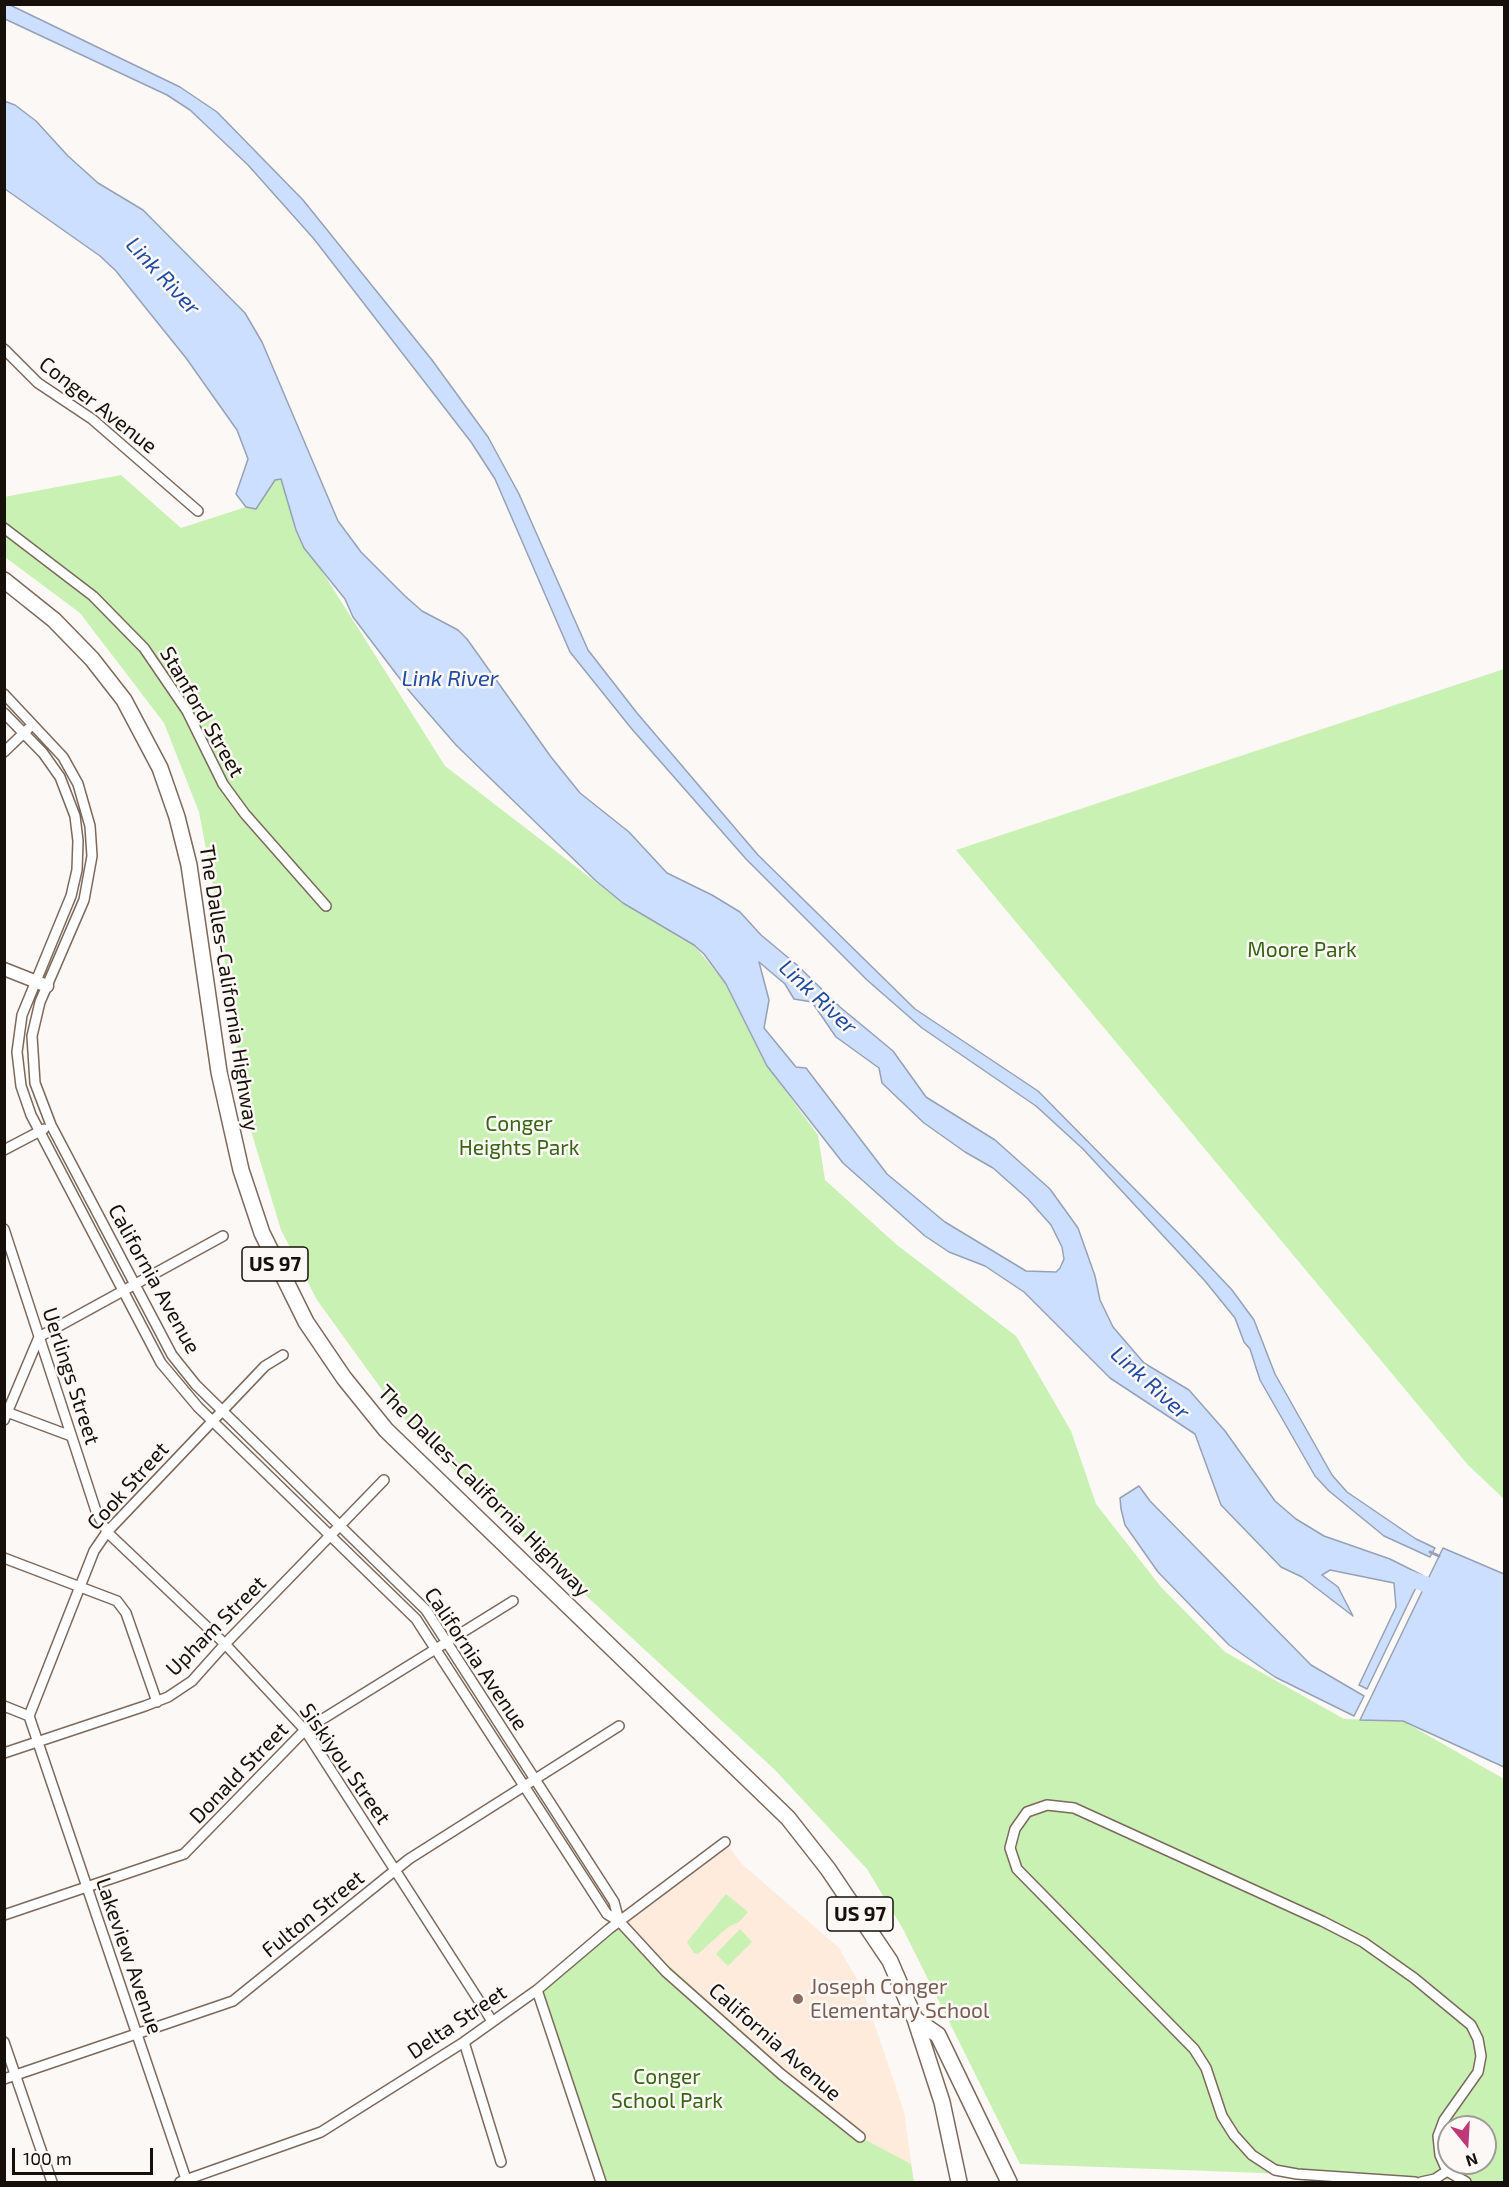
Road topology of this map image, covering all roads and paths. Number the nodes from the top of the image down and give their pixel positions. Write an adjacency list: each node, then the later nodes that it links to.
1 (4, 350): 2 (street, Conger Avenue)
2 (198, 511)
3 (4, 528): 10 (street, Stanford Street)
4 (4, 580): 52 (highway, The Dalles-California Highway / US 97)
5 (4, 694): 7 (street, California Avenue)
6 (4, 713): 8 (street, California Avenue)
7 (34, 724): 8 (street); 13 (street, California Avenue)
8 (24, 733): 9 (street); 12 (street, California Avenue)
9 (4, 752)
10 (326, 906)
11 (4, 969): 12 (street)
12 (35, 981): 13 (street); 15 (street, California Avenue)
13 (47, 986): 14 (street, California Avenue)
14 (51, 1125): 15 (street); 19 (street, California Avenue)
15 (40, 1131): 16 (street); 20 (street, California Avenue)
16 (4, 1150)
17 (4, 1229): 21 (street, Uerlings Street)
18 (223, 1236): 19 (street)
19 (134, 1285): 20 (street); 23 (street, California Avenue)
20 (123, 1292): 21 (street); 25 (street, California Avenue)
21 (39, 1337): 24 (street); 26 (street, Uerlings Street)
22 (283, 1355): 23 (street, Cook Street)
23 (222, 1411): 25 (street, Cook Street); 28 (street, California Avenue)
24 (5, 1415): 26 (street)
25 (213, 1421): 29 (street, Cook Street); 30 (street, California Avenue)
26 (71, 1436): 29 (street, Uerlings Street)
27 (384, 1480): 28 (street, Upham Street)
28 (340, 1525): 30 (street, Upham Street); 34 (street, California Avenue)
29 (107, 1532): 32 (street, Cook Street); 35 (street, Siskiyou Street)
30 (331, 1535): 35 (street, Upham Street); 36 (street, California Avenue)
31 (4, 1558): 32 (street)
32 (82, 1586): 37 (street); 39 (street, Cook Street)
33 (513, 1601): 34 (street, Donald Street)
34 (448, 1642): 36 (street, Donald Street); 44 (street, California Avenue)
35 (225, 1644): 37 (street, Upham Street); 41 (street, Siskiyou Street)
36 (437, 1649): 41 (street, Donald Street); 45 (street, California Avenue)
37 (157, 1702): 42 (street, Upham Street)
38 (4, 1706): 39 (street)
39 (30, 1716): 42 (street)
40 (619, 1726): 44 (street, Fulton Street)
41 (305, 1730): 47 (street, Siskiyou Street); 48 (street, Donald Street)
42 (37, 1742): 43 (street, Upham Street); 48 (street, Lakeview Avenue)
43 (4, 1753)
44 (535, 1779): 45 (street, Fulton Street); 50 (street, California Avenue)
45 (525, 1786): 47 (street, Fulton Street); 50 (street, California Avenue)
46 (725, 1842): 50 (street, Delta Street)
47 (395, 1870): 53 (street, Siskiyou Street); 54 (street, Fulton Street)
48 (87, 1889): 49 (street, Donald Street); 54 (street, Lakeview Avenue)
49 (4, 1916)
50 (619, 1921): 51 (street, Delta Street); 60 (street, California Avenue)
51 (537, 1990): 53 (street, Delta Street); 65 (street)
52 (915, 2019): 66 (highway, The Dalles-California Highway / US 97); 67 (highway)
53 (492, 2021): 56 (street, Delta Street)
54 (137, 2033): 57 (street, Fulton Street); 64 (street, Lakeview Avenue)
55 (4, 2042): 57 (street)
56 (464, 2042): 61 (street); 64 (street, Delta Street)
57 (15, 2075): 58 (street, Fulton Street); 63 (street)
58 (4, 2079)
59 (1448, 2115): 68 (street)
60 (860, 2137)
61 (501, 2162)
62 (1441, 2175): 69 (street)
63 (52, 2182)
64 (185, 2182)
65 (601, 2182)
66 (959, 2182)
67 (1009, 2182)
68 (1415, 2182)
69 (1421, 2182)

